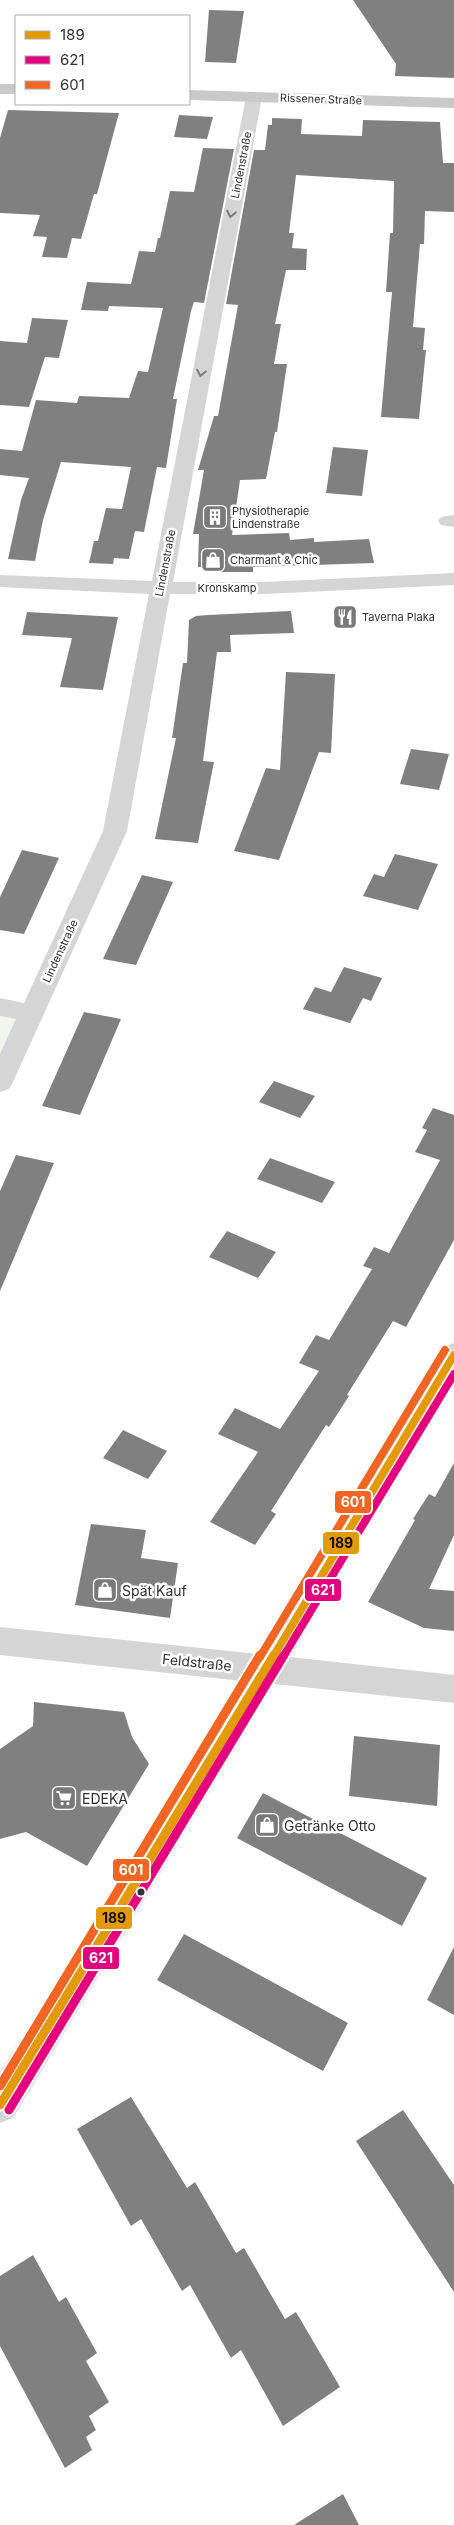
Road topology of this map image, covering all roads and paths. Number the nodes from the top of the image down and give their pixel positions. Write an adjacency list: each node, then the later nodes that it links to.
1 (0, 89): 2 (main road)
2 (15, 90)
3 (190, 95): 4 (main road, Rissener Straße)
4 (254, 97): 5 (main road, Rissener Straße); 8 (street, Lindenstraße, one-way to 8)
5 (454, 103)
6 (454, 579): 8 (street, Kronskamp)
7 (0, 581): 8 (street, Kronskamp)
8 (160, 588): 10 (street, Lindenstraße)
9 (0, 1007): 10 (street)
10 (31, 1013): 11 (street, Lindenstraße)
11 (1, 1079)
12 (454, 1355): 14 (street)
13 (0, 1641): 14 (street, Feldstraße)
14 (266, 1669): 15 (street, Feldstraße); 16 (street)
15 (454, 1689)
16 (0, 2105)

